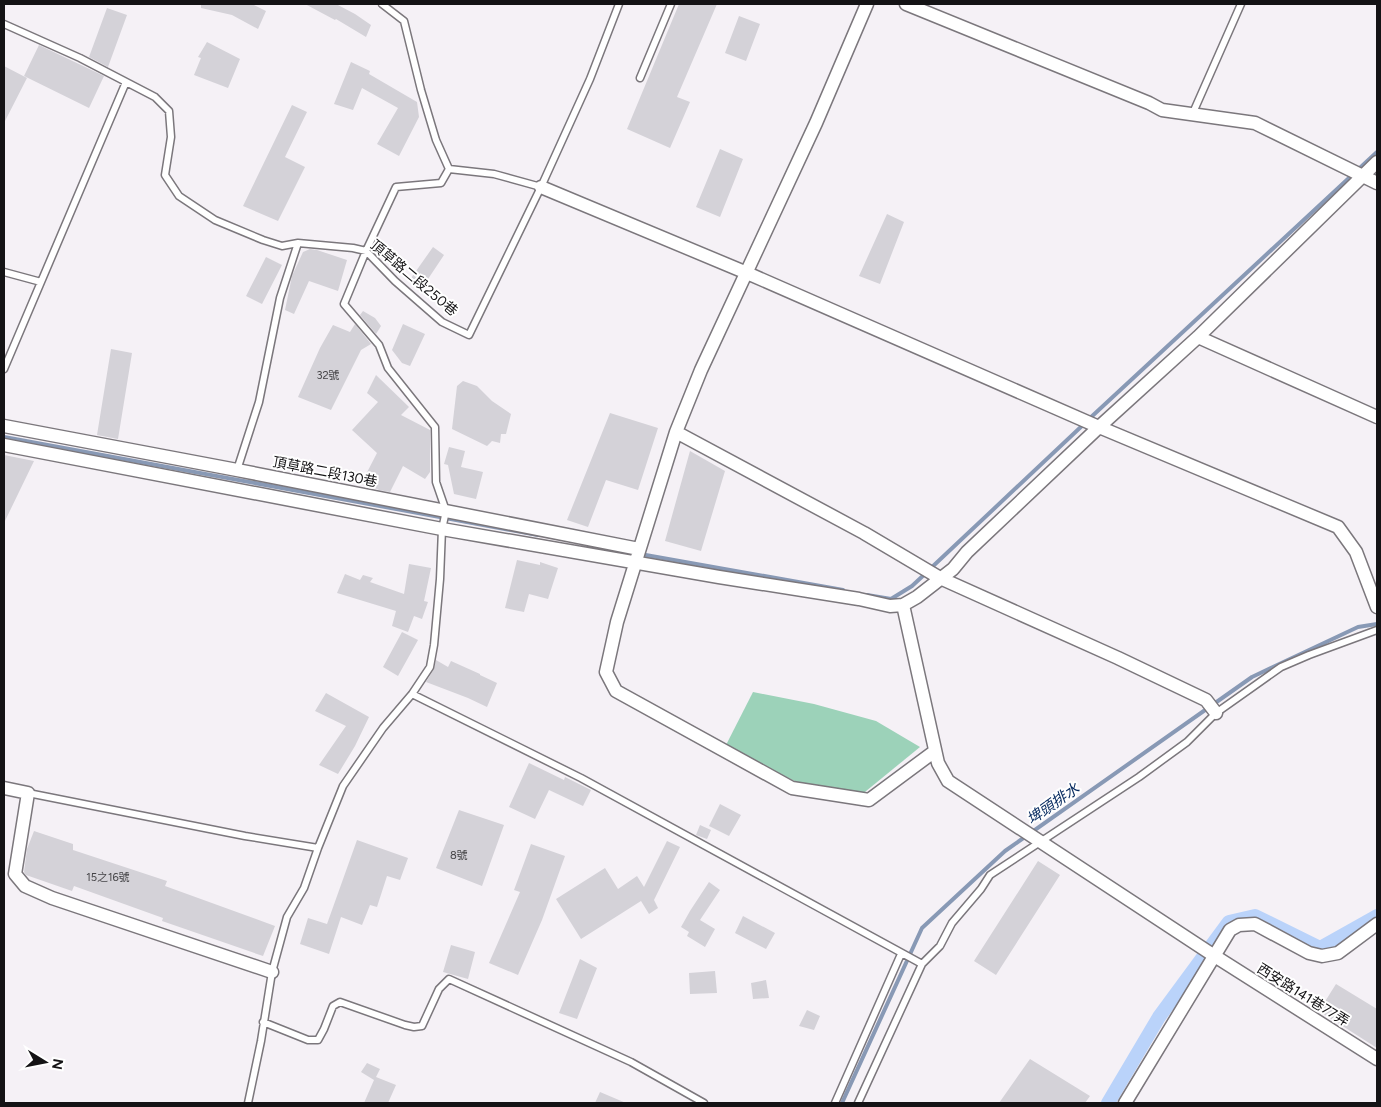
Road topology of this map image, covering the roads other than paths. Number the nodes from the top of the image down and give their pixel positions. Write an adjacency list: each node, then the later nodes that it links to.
1 (382, 4): 12 (lane)
2 (619, 4): 15 (lane, 頂草路二段250巷)
3 (671, 4): 8 (lane)
4 (867, 4): 19 (street)
5 (906, 4): 10 (street)
6 (1241, 4): 10 (lane)
7 (4, 24): 9 (lane, 頂草路二段250巷)
8 (640, 78)
9 (126, 82): 16 (lane, 頂草路二段250巷); 20 (lane)
10 (1192, 115): 13 (street)
11 (1377, 162): 13 (street)
12 (449, 168): 15 (lane); 17 (lane)
13 (1363, 175): 14 (street); 21 (street)
14 (1377, 183)
15 (541, 187): 17 (lane, 頂草路二段250巷); 19 (street)
16 (298, 243): 17 (lane, 頂草路二段250巷); 28 (lane)
17 (366, 251): 29 (lane)
18 (4, 272): 20 (lane)
19 (747, 273): 25 (street); 26 (street)
20 (41, 282): 22 (lane)
21 (1198, 337): 23 (street); 25 (street)
22 (4, 369)
23 (1377, 417)
24 (4, 426): 28 (street, 頂草路二段130巷)
25 (1099, 427): 32 (street); 34 (street)
26 (676, 432): 31 (street); 32 (street)
27 (4, 445): 30 (street)
28 (237, 470): 29 (street, 頂草路二段130巷)
29 (446, 511): 30 (lane); 31 (street, 頂草路二段130巷)
30 (442, 529): 31 (street); 36 (lane)
31 (638, 555): 33 (street); 38 (street)
32 (940, 578): 33 (street); 37 (street)
33 (903, 605): 38 (street, 西安路141巷77弄)
34 (1377, 607)
35 (1377, 630): 37 (lane)
36 (412, 694): 42 (lane); 44 (lane)
37 (1216, 713): 41 (lane)
38 (936, 750): 41 (street, 西安路141巷77弄)
39 (4, 788): 40 (street)
40 (28, 793): 42 (lane); 47 (street)
41 (1041, 842): 45 (street, 西安路141巷77弄); 46 (lane)
42 (318, 848): 47 (lane)
43 (1377, 924): 45 (street)
44 (901, 954): 46 (lane); 52 (lane)
45 (1213, 956): 49 (street, 西安路141巷77弄); 54 (street)
46 (922, 964): 53 (lane)
47 (272, 972): 48 (lane)
48 (263, 1022): 50 (lane); 51 (lane)
49 (1377, 1060)
50 (248, 1103)
51 (704, 1103)
52 (835, 1103)
53 (858, 1103)
54 (1125, 1103)

